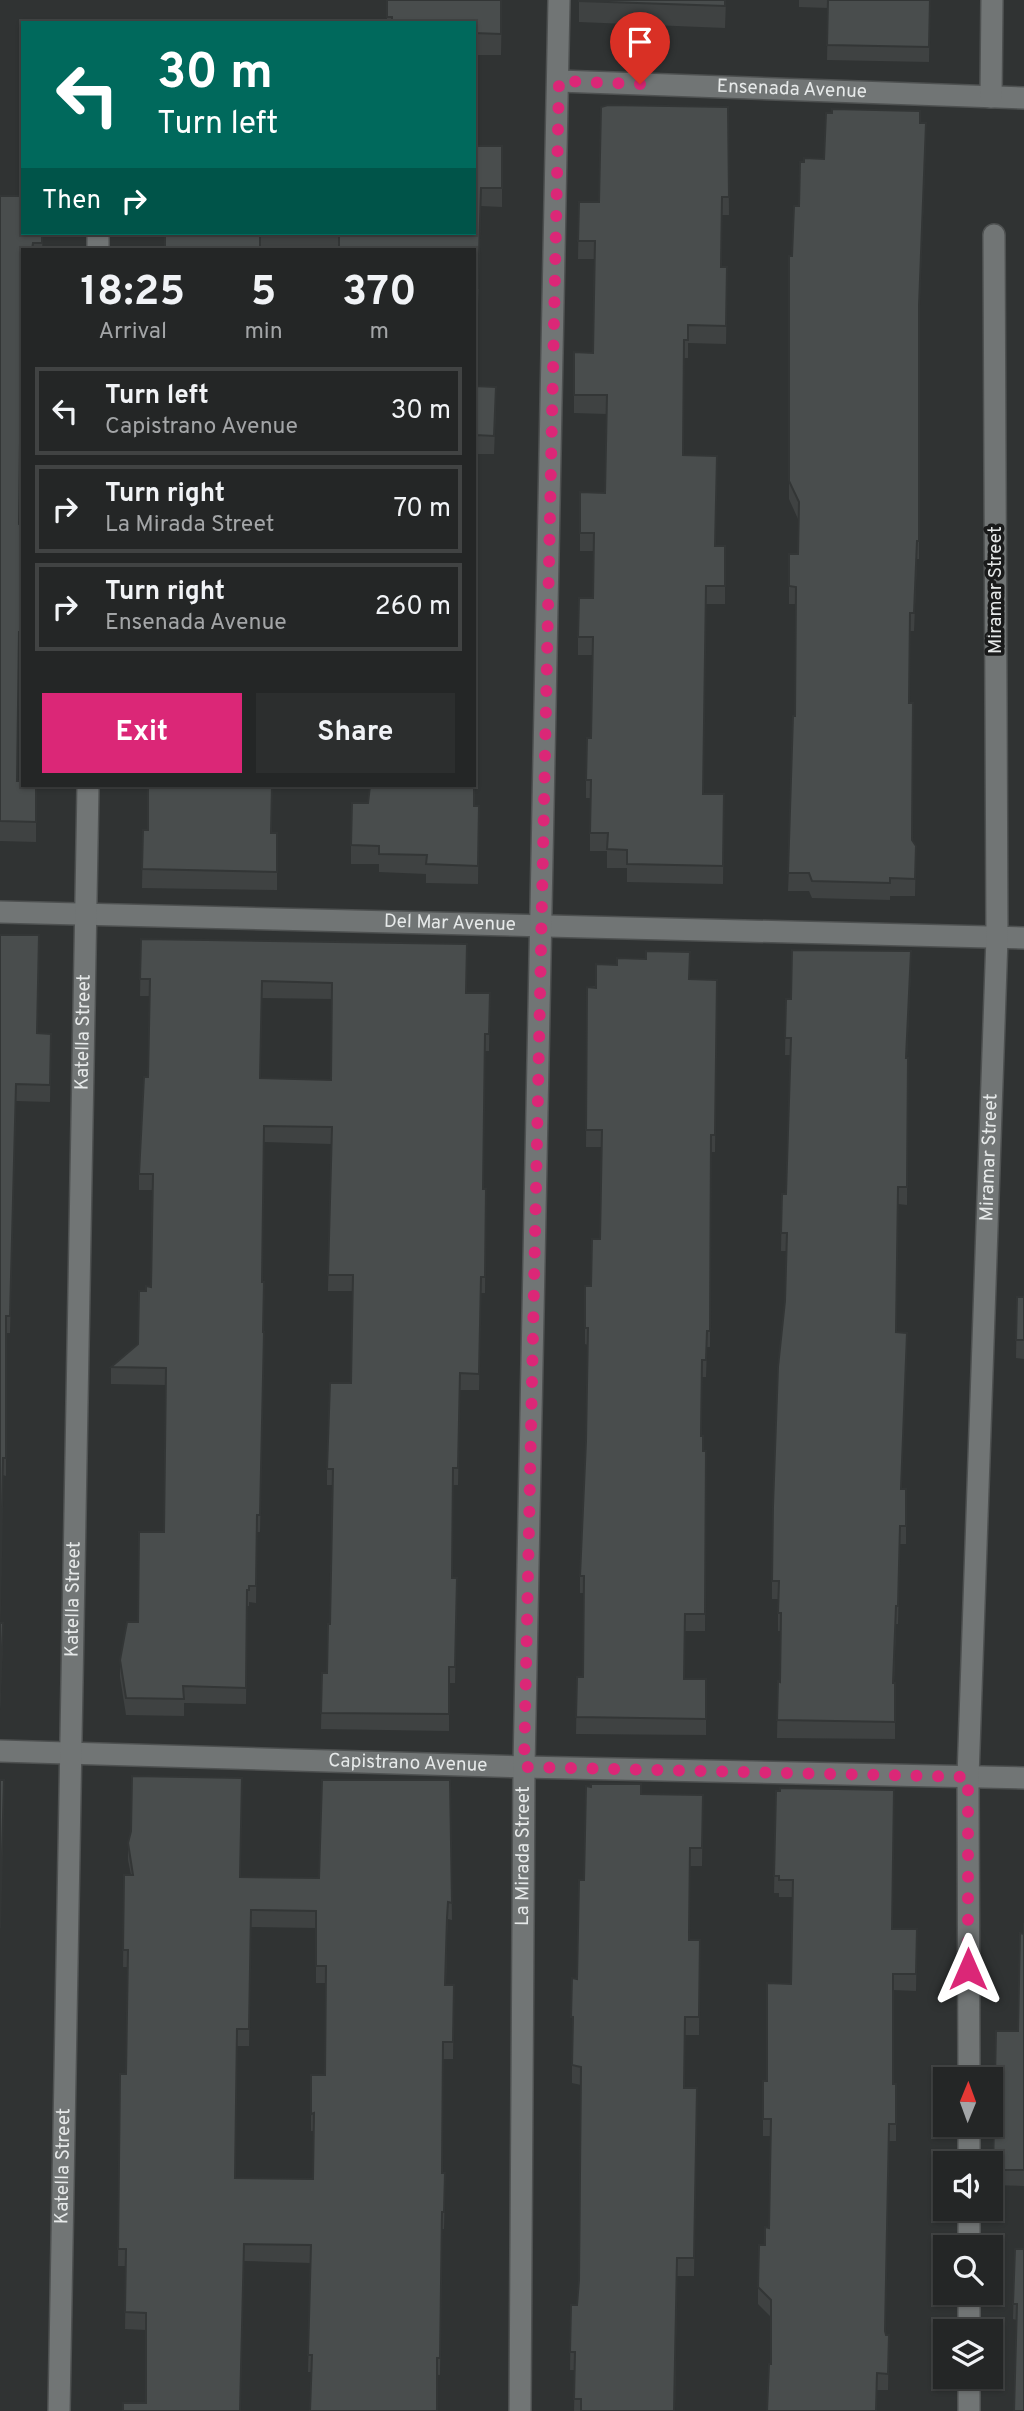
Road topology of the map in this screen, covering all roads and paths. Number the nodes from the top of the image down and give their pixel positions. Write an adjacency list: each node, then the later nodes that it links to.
1 (559, 0): 3 (street, La Mirada Street)
2 (992, 0): 4 (street)
3 (559, 81): 4 (street, Ensenada Avenue); 10 (street, La Mirada Street)
4 (991, 97): 5 (street, Ensenada Avenue)
5 (1024, 98)
6 (994, 235): 11 (street, Miramar Street)
7 (88, 787): 9 (street, Katella Street)
8 (0, 912): 9 (street, Del Mar Avenue)
9 (85, 914): 10 (street, Del Mar Avenue); 14 (street, Katella Street)
10 (541, 926): 11 (street, Del Mar Avenue); 15 (street, La Mirada Street)
11 (997, 937): 12 (street, Del Mar Avenue); 16 (street, Miramar Street)
12 (1024, 938)
13 (0, 1751): 14 (street, Capistrano Avenue)
14 (71, 1753): 15 (street, Capistrano Avenue); 20 (street, Katella Street)
15 (524, 1767): 16 (street, Capistrano Avenue); 21 (street, La Mirada Street)
16 (968, 1777): 17 (street, Capistrano Avenue); 18 (street, Miramar Street)
17 (1024, 1778)
18 (969, 2067)
19 (969, 2389): 22 (street)
20 (59, 2411)
21 (520, 2411)
22 (969, 2411)

